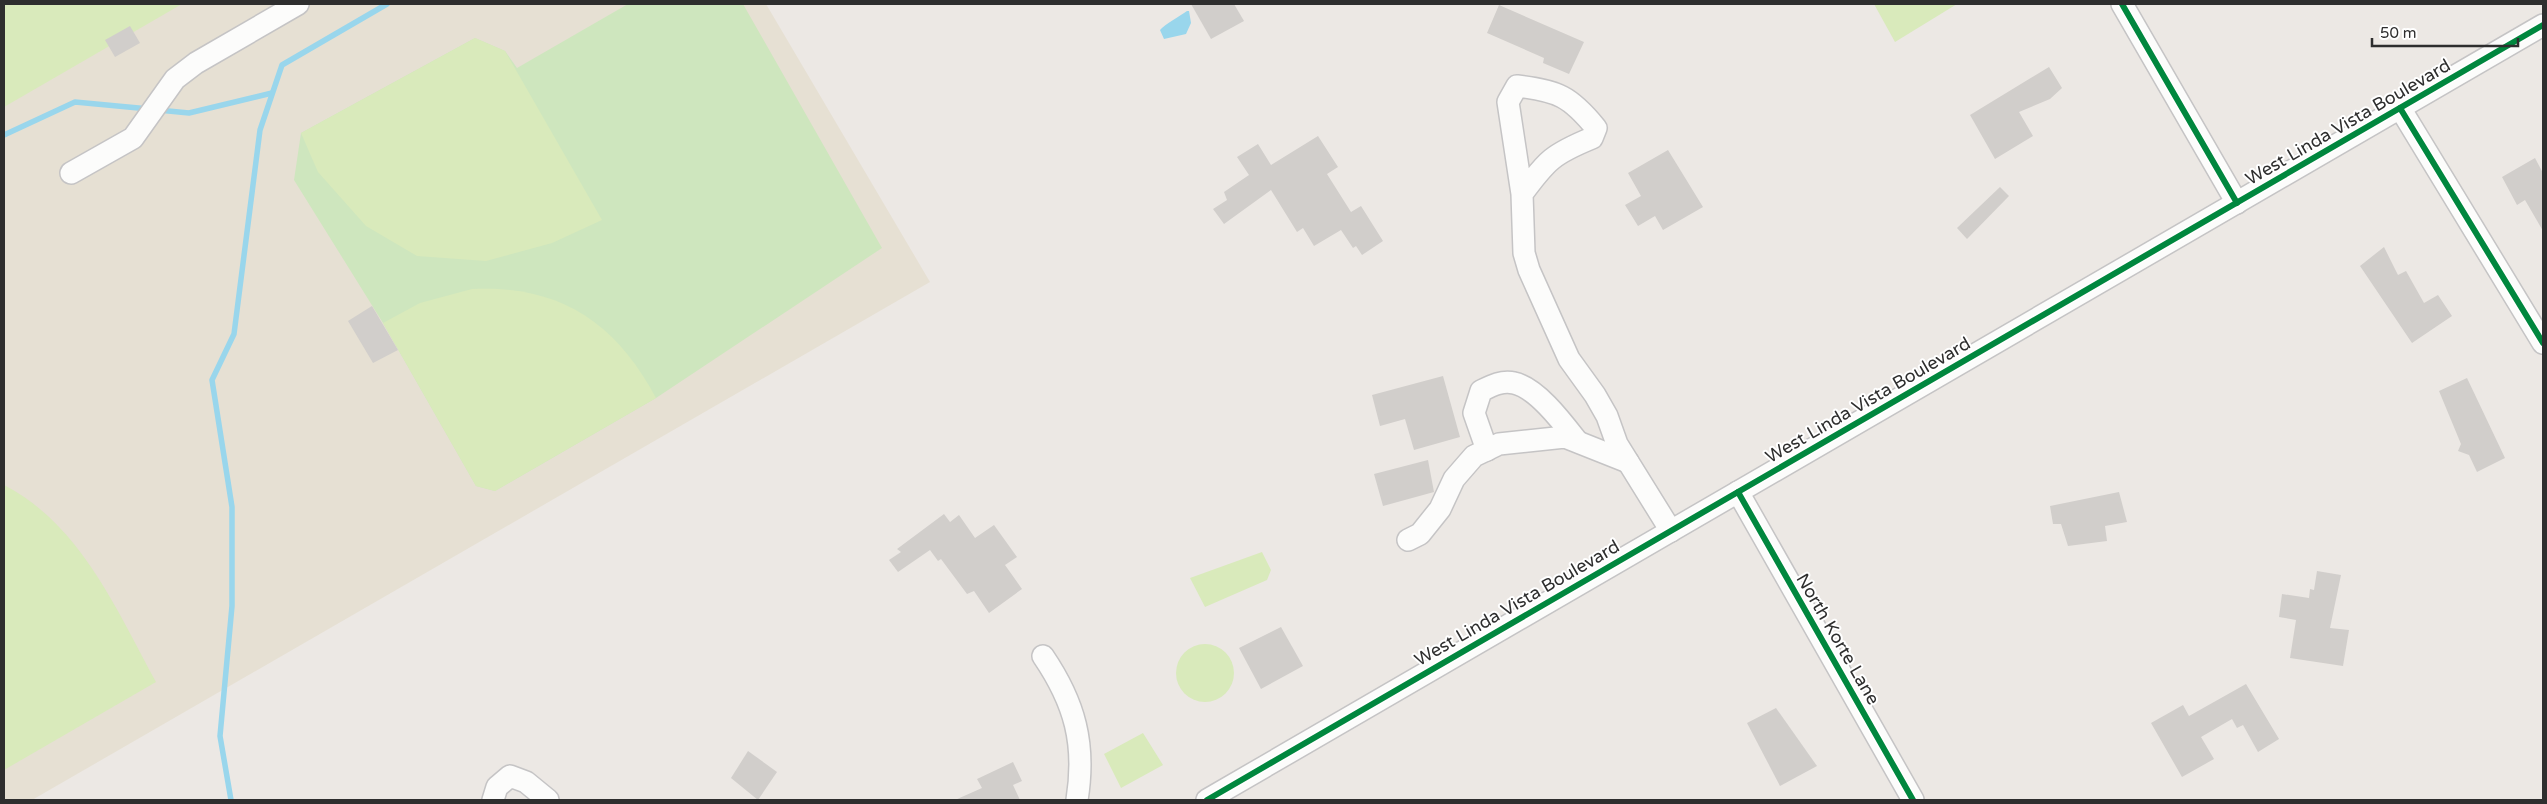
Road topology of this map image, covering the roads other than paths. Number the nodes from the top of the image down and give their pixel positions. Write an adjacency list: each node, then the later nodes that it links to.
1 (298, 4): 5 (street)
2 (2122, 4): 7 (street)
3 (2543, 25): 4 (street, West Linda Vista Boulevard)
4 (2400, 108): 7 (street, West Linda Vista Boulevard); 8 (street)
5 (72, 173)
6 (1522, 194): 6 (street); 11 (street)
7 (2237, 204): 12 (street, West Linda Vista Boulevard)
8 (2543, 342)
9 (1577, 441): 10 (street); 10 (street); 11 (street)
10 (1487, 450): 14 (street)
11 (1628, 462): 13 (street)
12 (1738, 492): 13 (street, West Linda Vista Boulevard); 20 (street, North Korte Lane)
13 (1671, 531): 19 (street, West Linda Vista Boulevard)
14 (1408, 540)
15 (1043, 656): 18 (street)
16 (493, 800): 17 (street)
17 (548, 800)
18 (1077, 800)
19 (1207, 800)
20 (1913, 800)

